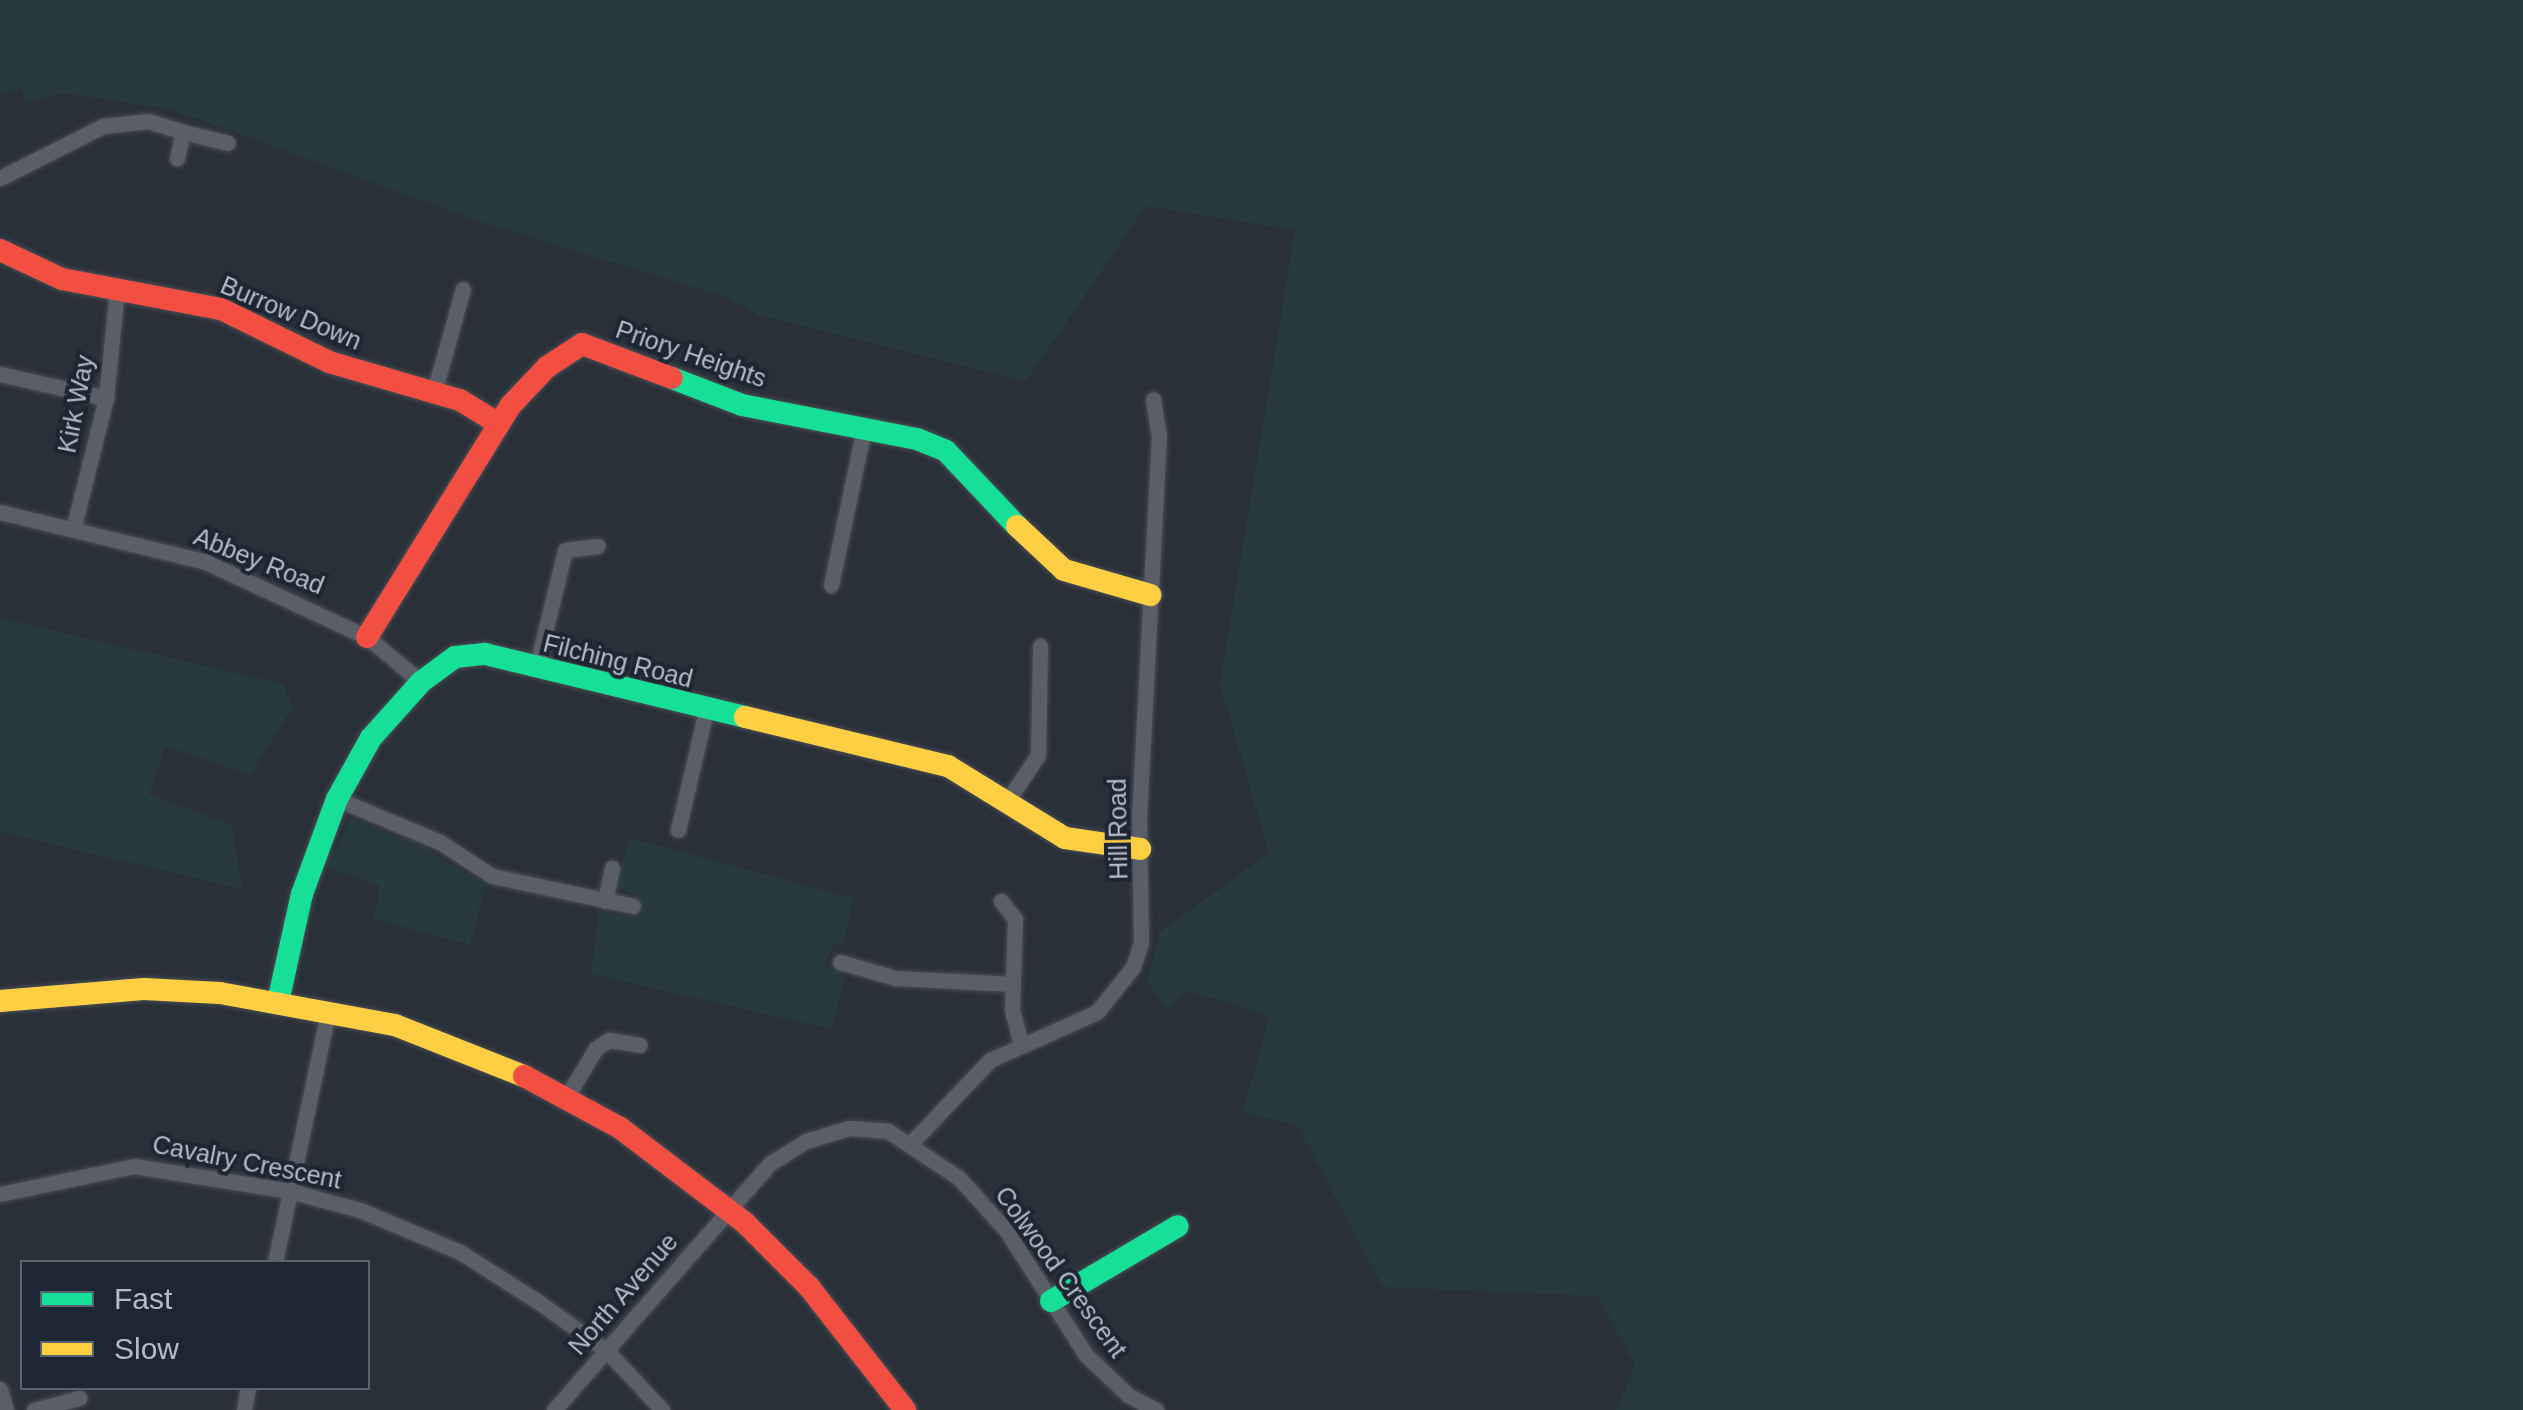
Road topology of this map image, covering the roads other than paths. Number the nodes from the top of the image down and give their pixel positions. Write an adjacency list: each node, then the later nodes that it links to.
1 (183, 132): 2 (street); 3 (street); 4 (street)
2 (228, 143)
3 (176, 158)
4 (0, 178)
5 (0, 250): 7 (street, Burrow Down)
6 (463, 289): 9 (street)
7 (118, 290): 9 (street, Burrow Down); 10 (street, Kirk Way)
8 (0, 374): 10 (street)
9 (434, 392): 12 (street, Burrow Down)
10 (106, 398): 15 (street, Kirk Way)
11 (1152, 399): 18 (street, Hill Road)
12 (499, 424): 13 (street, Priory Heights); 19 (street, Priory Heights)
13 (864, 428): 17 (street); 18 (street, Priory Heights)
14 (0, 512): 15 (street, Abbey Road)
15 (74, 526): 19 (street, Abbey Road)
16 (598, 546): 21 (street)
17 (830, 585)
18 (1150, 594): 27 (street, Hill Road)
19 (367, 637): 22 (street, Abbey Road)
20 (1040, 646): 25 (street)
21 (536, 669): 22 (street, Filching Road); 23 (street, Filching Road)
22 (422, 682): 24 (street, Filching Road)
23 (706, 711): 25 (street, Filching Road); 26 (street)
24 (336, 800): 29 (street); 35 (street, Filching Road)
25 (1008, 800): 27 (street, Filching Road)
26 (678, 830)
27 (1140, 849): 37 (street, Hill Road)
28 (612, 868): 29 (street)
29 (605, 901): 31 (street)
30 (1001, 901): 33 (street)
31 (633, 906)
32 (840, 962): 33 (street)
33 (1012, 984): 37 (street)
34 (0, 1001): 35 (street)
35 (278, 1002): 36 (street)
36 (329, 1009): 39 (street); 41 (street)
37 (1020, 1042): 40 (street, Hill Road)
38 (640, 1045): 39 (street)
39 (566, 1098): 43 (street)
40 (911, 1143): 43 (street, Colwood Crescent); 46 (street, Colwood Crescent)
41 (290, 1191): 42 (street, Cavalry Crescent); 45 (street); 47 (street, Cavalry Crescent)
42 (0, 1194)
43 (729, 1210): 47 (street, North Avenue); 54 (street)
44 (1178, 1226): 46 (street)
45 (275, 1260)
46 (1051, 1302): 55 (street, Colwood Crescent)
47 (607, 1351): 52 (street, North Avenue); 53 (street, Cavalry Crescent)
48 (0, 1390): 50 (street)
49 (82, 1396): 51 (street)
50 (6, 1410)
51 (34, 1410)
52 (554, 1410)
53 (662, 1410)
54 (905, 1410)
55 (1156, 1410)

